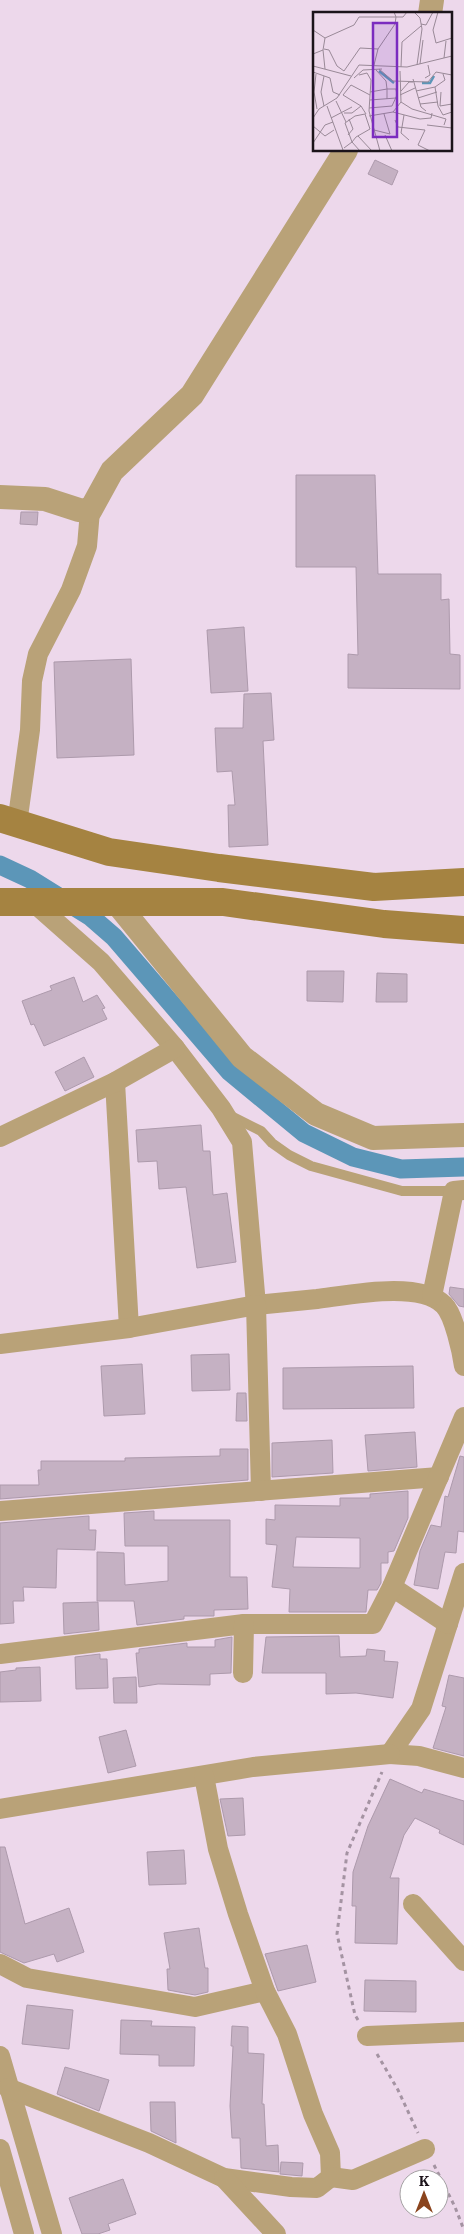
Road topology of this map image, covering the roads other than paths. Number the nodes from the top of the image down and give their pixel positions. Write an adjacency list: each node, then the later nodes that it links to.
1 (345, 151): 3 (street)
2 (0, 497): 3 (street)
3 (90, 510): 4 (street)
4 (8, 821): 5 (main road)
5 (464, 882)
6 (0, 902): 7 (main road)
7 (37, 902): 8 (main road); 10 (street)
8 (116, 902): 9 (main road); 13 (street)
9 (464, 930)
10 (175, 1048): 11 (street); 12 (street)
11 (115, 1082): 14 (street); 18 (street)
12 (224, 1113): 15 (lane); 17 (street)
13 (464, 1135)
14 (0, 1137)
15 (459, 1190): 16 (street)
16 (432, 1296): 17 (street); 20 (street)
17 (256, 1305): 18 (street); 23 (street)
18 (129, 1328): 19 (street)
19 (0, 1344)
20 (464, 1366)
21 (464, 1417): 22 (street)
22 (439, 1478): 23 (street); 26 (street)
23 (261, 1491): 24 (street)
24 (0, 1511)
25 (464, 1573): 28 (street)
26 (392, 1587): 27 (street); 28 (street)
27 (244, 1624): 29 (street); 30 (street)
28 (448, 1624): 31 (street)
29 (0, 1654)
30 (243, 1673)
31 (390, 1754): 32 (street); 33 (street)
32 (464, 1768)
33 (204, 1776): 34 (street); 38 (street)
34 (0, 1809)
35 (413, 1904): 36 (street)
36 (464, 1961)
37 (0, 1964): 38 (street)
38 (265, 1990): 45 (street)
39 (464, 2032): 40 (street)
40 (367, 2036)
41 (0, 2056): 42 (street)
42 (8, 2088): 46 (street); 48 (street)
43 (425, 2149): 45 (street)
44 (0, 2150): 47 (street)
45 (331, 2177): 46 (street)
46 (224, 2178): 49 (street)
47 (24, 2234)
48 (52, 2234)
49 (276, 2234)

